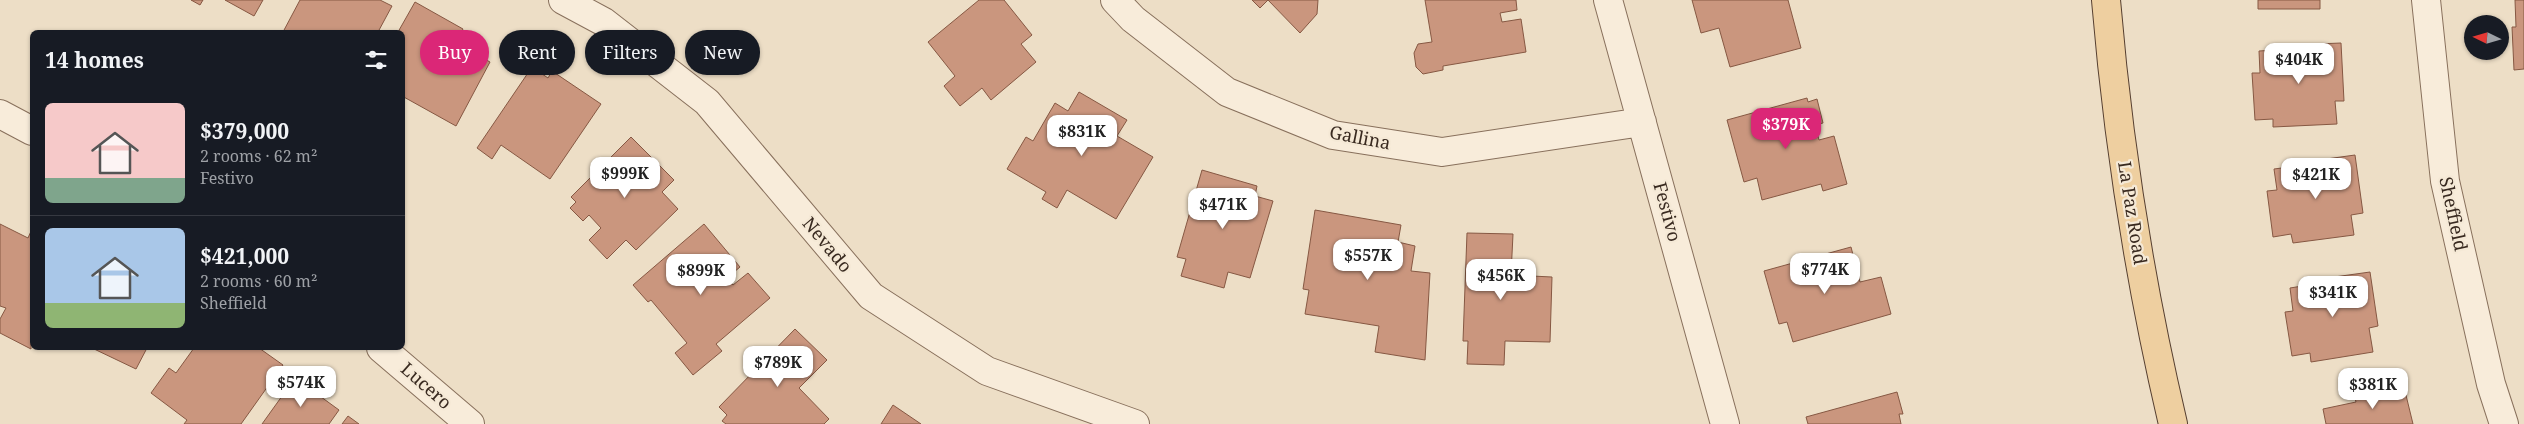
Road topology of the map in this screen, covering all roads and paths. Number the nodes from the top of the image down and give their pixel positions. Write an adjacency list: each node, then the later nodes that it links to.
1 (563, 0): 11 (street, Nevado)
2 (1115, 0): 7 (street, Gallina)
3 (1608, 0): 7 (street, Festivo)
4 (2106, 0): 13 (main road, La Paz Road)
5 (2426, 0): 14 (street, Sheffield)
6 (0, 114): 8 (street)
7 (1642, 122): 12 (street, Festivo)
8 (30, 130)
9 (383, 350): 10 (street, Lucero)
10 (470, 424)
11 (1135, 424)
12 (1725, 424)
13 (2173, 424)
14 (2504, 424)

